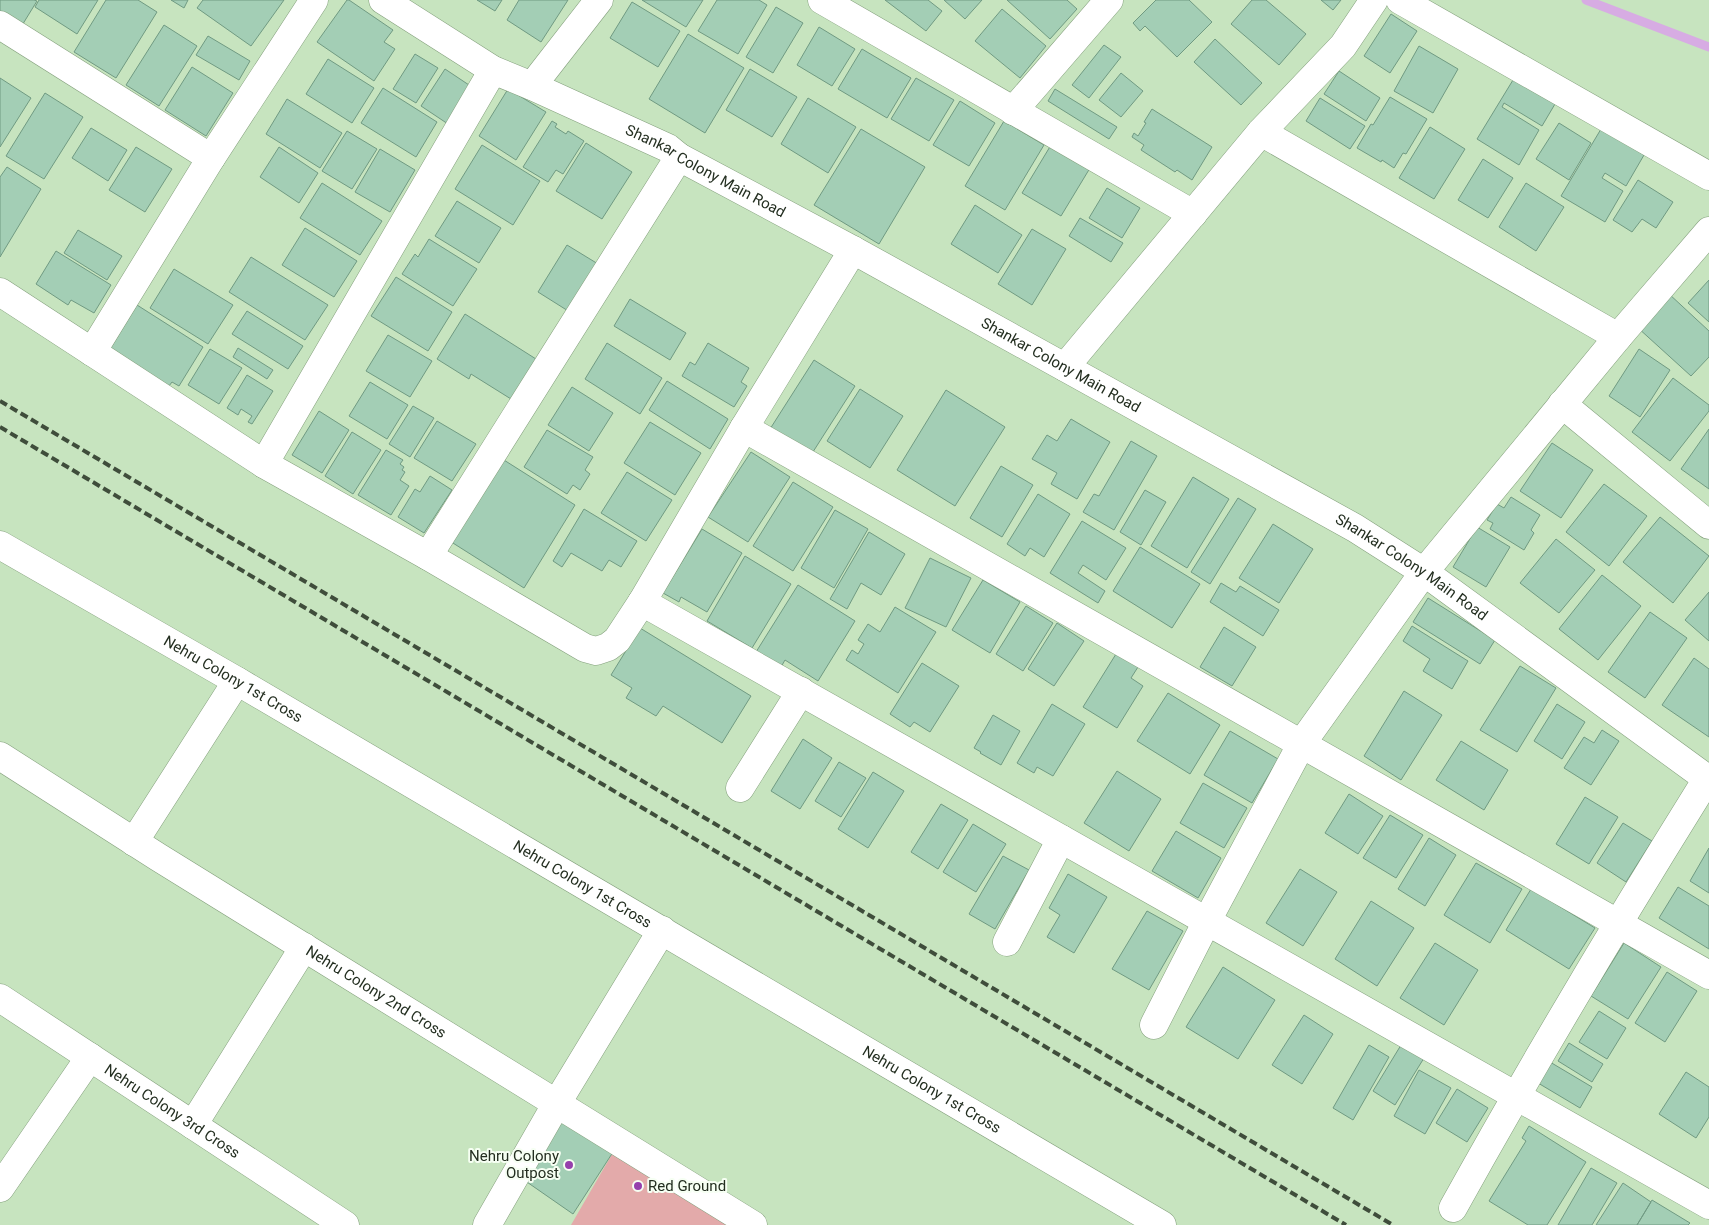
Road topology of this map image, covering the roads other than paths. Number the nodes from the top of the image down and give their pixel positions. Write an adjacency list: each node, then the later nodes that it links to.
1 (314, 0): 14 (street)
2 (383, 0): 9 (street, Shankar Colony Main Road)
3 (599, 0): 10 (street)
4 (1109, 0): 11 (street)
5 (1374, 0): 12 (street)
6 (1400, 0): 15 (street)
7 (832, 2): 11 (street)
8 (0, 25): 14 (street)
9 (493, 70): 10 (street, Shankar Colony Main Road); 25 (street)
10 (532, 86): 13 (street, Shankar Colony Main Road)
11 (1013, 111): 16 (street)
12 (1261, 132): 16 (street); 20 (street)
13 (679, 157): 18 (street, Shankar Colony Main Road); 28 (street)
14 (211, 158): 21 (street)
15 (1709, 176)
16 (1193, 214): 22 (street)
17 (1709, 231): 20 (street)
18 (853, 250): 22 (street, Shankar Colony Main Road); 24 (street)
19 (0, 292): 21 (street)
20 (1618, 336): 23 (street)
21 (92, 352): 25 (street)
22 (1065, 367): 29 (street, Shankar Colony Main Road)
23 (1562, 404): 26 (street); 29 (street)
24 (744, 428): 30 (street); 33 (street)
25 (264, 464): 28 (street)
26 (1709, 525)
27 (0, 545): 31 (street, Nehru Colony 1st Cross)
28 (428, 556): 30 (street)
29 (1424, 572): 33 (street); 35 (street, Shankar Colony Main Road)
30 (642, 602): 32 (street)
31 (237, 681): 38 (street); 41 (street, Nehru Colony 1st Cross)
32 (801, 691): 36 (street); 37 (street)
33 (1302, 743): 39 (street); 40 (street)
34 (0, 756): 38 (street, Nehru Colony 2nd Cross)
35 (1708, 779): 40 (street)
36 (740, 788)
37 (1061, 838): 39 (street); 42 (street)
38 (134, 842): 43 (street, Nehru Colony 2nd Cross)
39 (1206, 921): 46 (street); 48 (street)
40 (1618, 922): 44 (street); 48 (street)
41 (662, 930): 49 (street); 57 (street, Nehru Colony 1st Cross)
42 (1007, 942)
43 (304, 947): 49 (street, Nehru Colony 2nd Cross); 50 (street)
44 (1709, 975)
45 (0, 998): 47 (street, Nehru Colony 3rd Cross)
46 (1154, 1025)
47 (90, 1057): 50 (street, Nehru Colony 3rd Cross); 51 (street)
48 (1515, 1096): 52 (street); 53 (street)
49 (557, 1103): 55 (street); 56 (street, Nehru Colony 2nd Cross)
50 (193, 1124): 54 (street, Nehru Colony 3rd Cross)
51 (0, 1188)
52 (1709, 1205)
53 (1453, 1208)
54 (345, 1225)
55 (487, 1225)
56 (753, 1225)
57 (1162, 1225)

